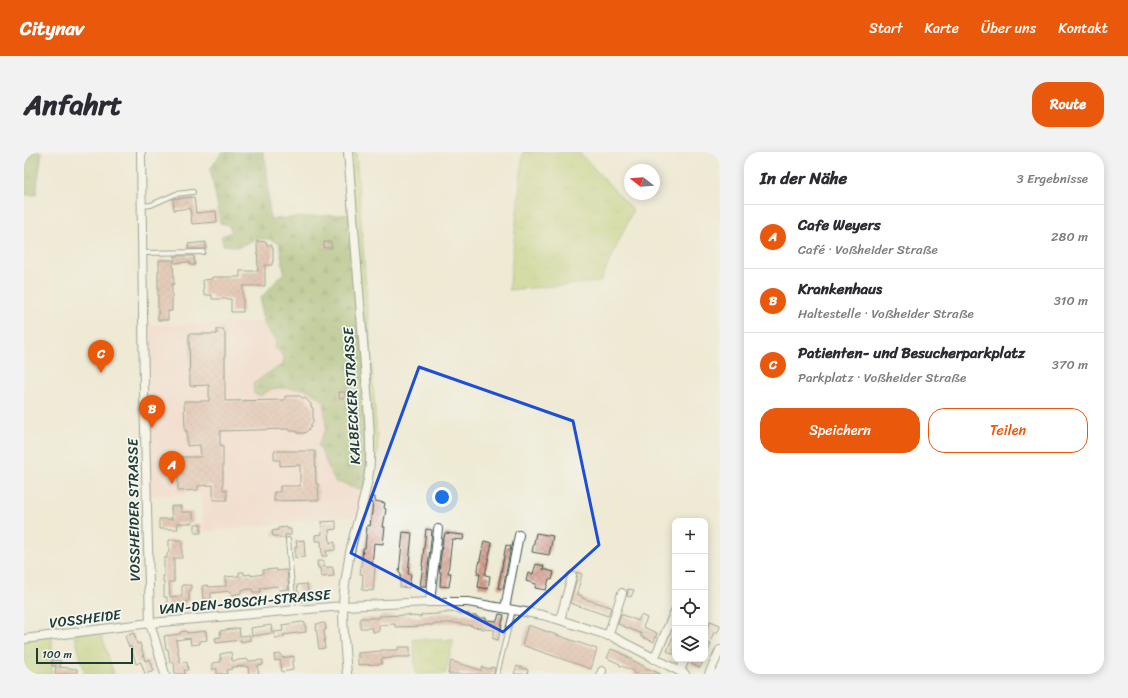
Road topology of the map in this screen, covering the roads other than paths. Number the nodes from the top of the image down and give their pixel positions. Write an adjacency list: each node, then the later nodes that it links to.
1 (141, 152): 4 (street, VOSSHEIDER STRASSE)
2 (348, 152): 13 (street, KALBECKER STRASSE)
3 (193, 192): 4 (lane)
4 (142, 206): 6 (street, VOSSHEIDER STRASSE)
5 (203, 252): 6 (lane)
6 (143, 253): 18 (street, VOSSHEIDER STRASSE)
7 (438, 529): 12 (street)
8 (519, 535): 14 (street)
9 (288, 540): 15 (lane)
10 (572, 576): 17 (street)
11 (622, 593): 19 (street)
12 (430, 602): 13 (street, VAN-DEN-BOSCH-STRASSE); 14 (street, VAN-DEN-BOSCH-STRASSE)
13 (343, 606): 15 (street, VAN-DEN-BOSCH-STRASSE); 26 (street, KALBECKER STRASSE)
14 (509, 609): 17 (street, VAN-DEN-BOSCH-STRASSE); 27 (lane)
15 (294, 610): 18 (street, VAN-DEN-BOSCH-STRASSE)
16 (672, 618): 22 (street)
17 (560, 620): 19 (street, VAN-DEN-BOSCH-STRASSE)
18 (150, 624): 20 (street, VOSSHEIDE); 25 (street, VOSSHEIDER STRASSE)
19 (608, 636): 22 (street, VAN-DEN-BOSCH-STRASSE)
20 (24, 640)
21 (720, 650): 28 (street)
22 (654, 659): 24 (street, VAN-DEN-BOSCH-STRASSE)
23 (685, 662): 24 (street)
24 (683, 673)
25 (165, 674)
26 (347, 674)
27 (497, 674)
28 (709, 674)

